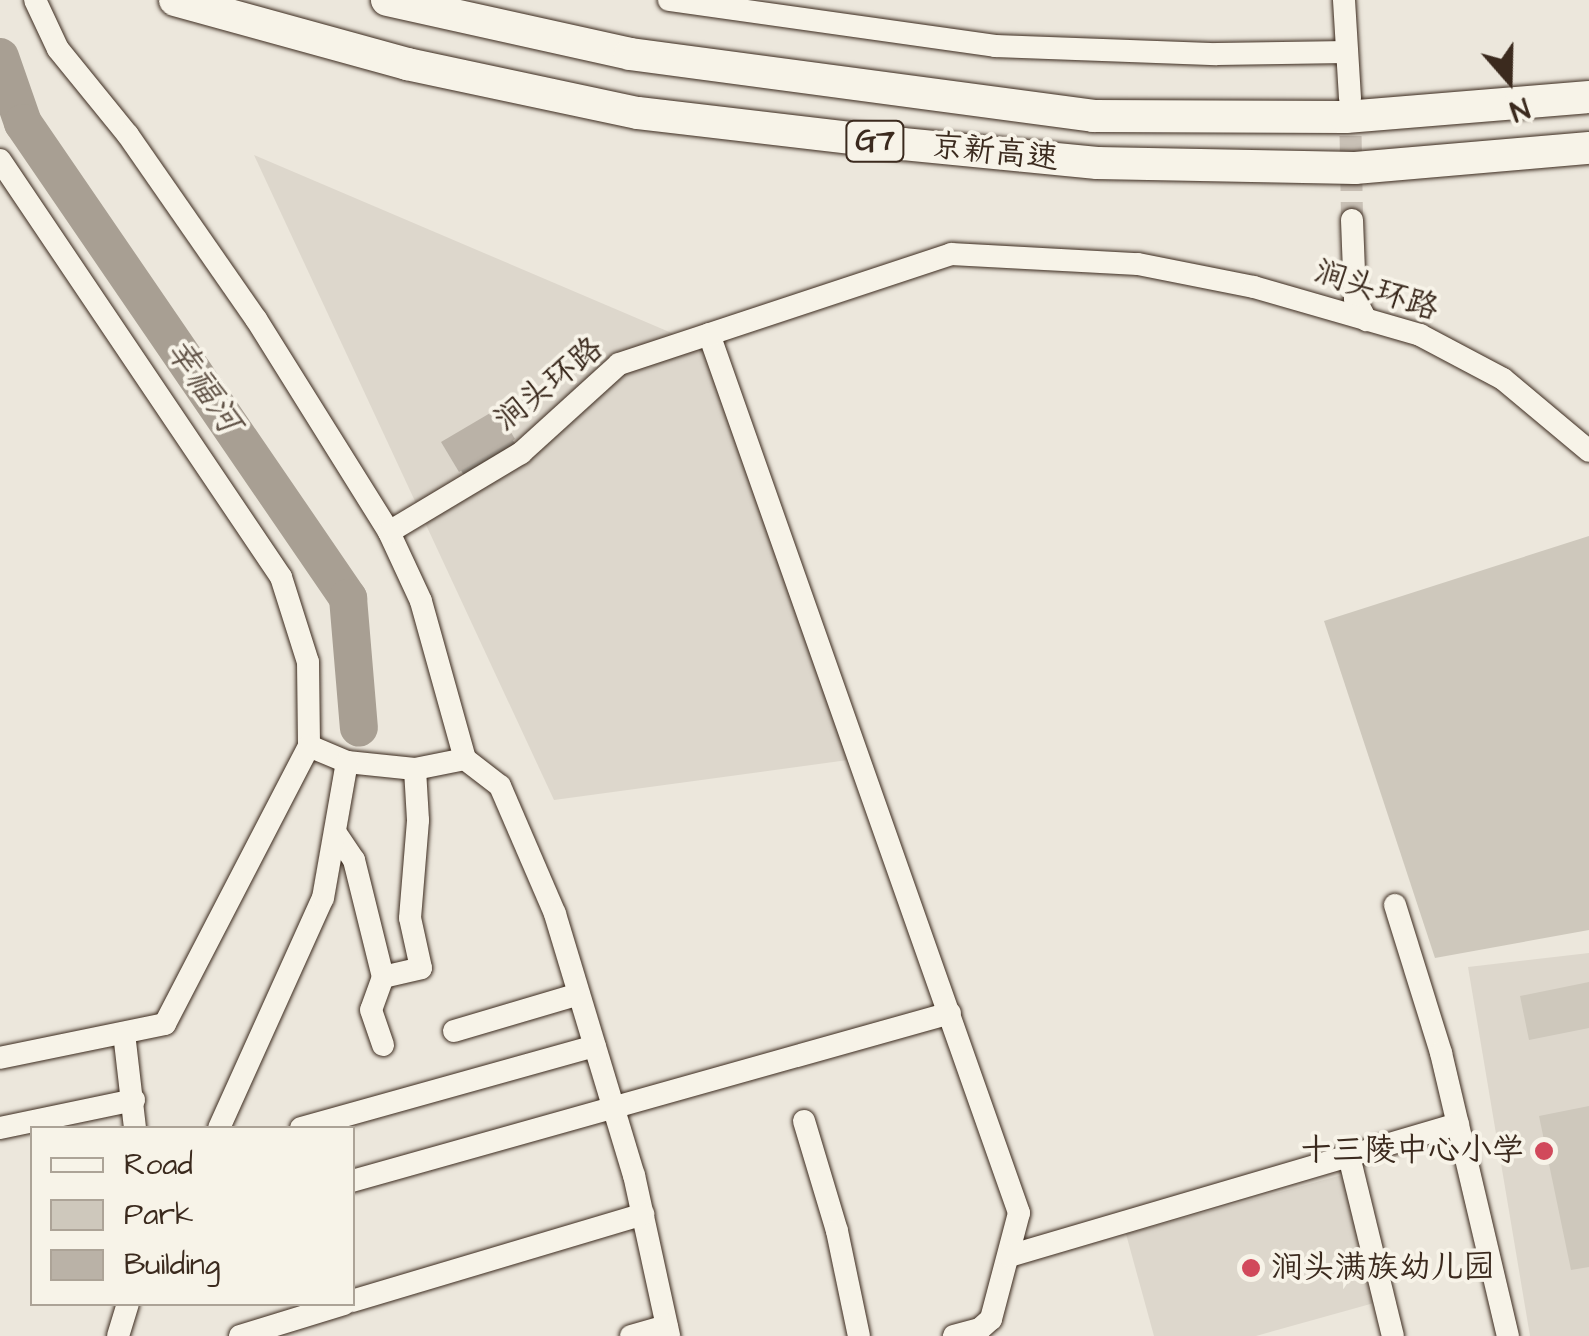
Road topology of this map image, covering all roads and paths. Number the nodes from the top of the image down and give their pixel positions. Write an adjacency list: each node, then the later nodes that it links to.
1 (35, 0): 16 (street)
2 (175, 0): 10 (highway, 京新高速 / G7)
3 (387, 0): 8 (highway, 京新高速 / G7)
4 (669, 0): 6 (street)
5 (1344, 0): 7 (street)
6 (748, 5): 7 (street)
7 (1347, 52): 9 (street)
8 (1589, 97)
9 (1350, 98)
10 (1589, 148)
11 (0, 160): 17 (street)
12 (1352, 220): 13 (street)
13 (1366, 320): 14 (street, 涧头环路); 15 (street, 涧头环路)
14 (709, 334): 16 (street, 涧头环路); 25 (street)
15 (1589, 451)
16 (389, 532): 18 (street)
17 (309, 746): 19 (street); 27 (street)
18 (465, 759): 20 (street); 24 (street)
19 (347, 762): 20 (street); 21 (street)
20 (415, 769): 23 (street)
21 (334, 832): 23 (street); 36 (street)
22 (1396, 905): 34 (street)
23 (382, 977): 28 (street)
24 (579, 994): 26 (street); 29 (street)
25 (950, 1013): 32 (street); 42 (street)
26 (454, 1031)
27 (124, 1032): 30 (street); 31 (street)
28 (384, 1044)
29 (595, 1046): 32 (street); 37 (street)
30 (0, 1058)
31 (134, 1100): 35 (street); 38 (street)
32 (613, 1107): 40 (street); 41 (street)
33 (804, 1120): 50 (street)
34 (1458, 1124): 39 (street); 53 (street)
35 (135, 1126)
36 (222, 1126)
37 (308, 1126)
38 (0, 1128)
39 (1348, 1156): 42 (street); 52 (street)
40 (355, 1180)
41 (643, 1214): 43 (street); 46 (street)
42 (1009, 1256): 51 (street)
43 (355, 1300)
44 (127, 1306): 47 (street)
45 (338, 1306): 48 (street)
46 (668, 1331): 49 (street)
47 (118, 1336)
48 (240, 1336)
49 (631, 1336)
50 (860, 1336)
51 (954, 1336)
52 (1392, 1336)
53 (1508, 1336)

